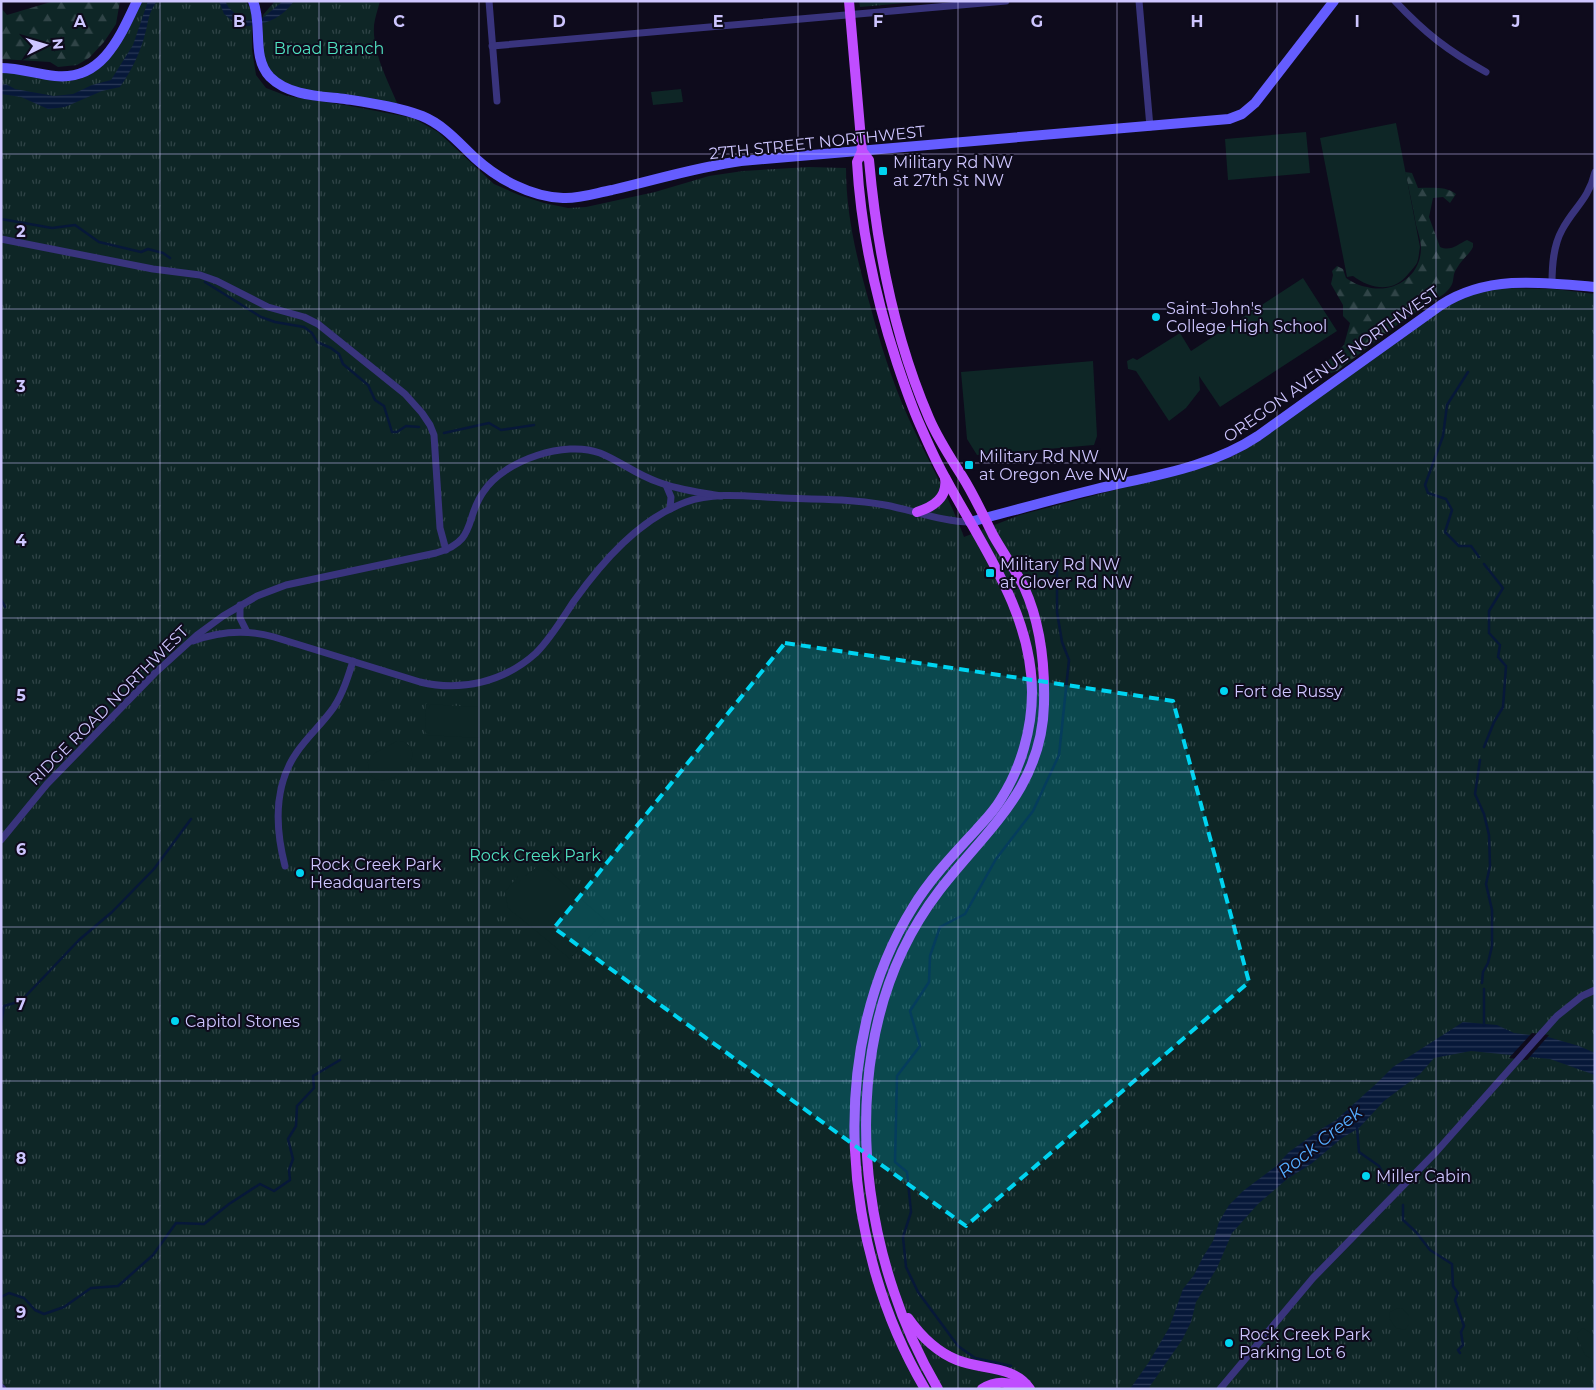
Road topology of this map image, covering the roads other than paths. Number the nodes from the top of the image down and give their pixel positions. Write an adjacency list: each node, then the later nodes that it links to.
1 (137, 1): 11 (street)
2 (489, 1): 10 (street)
3 (849, 1): 9 (main road)
4 (1006, 1): 9 (street)
5 (1139, 1): 14 (street)
6 (1395, 1): 12 (street)
7 (255, 2): 15 (street, 27TH STREET NORTHWEST)
8 (1332, 2): 14 (street, 27TH STREET NORTHWEST)
9 (850, 15): 10 (street); 15 (main road)
10 (492, 46): 13 (street)
11 (1, 68)
12 (1486, 72)
13 (497, 101)
14 (1150, 127): 15 (street, 27TH STREET NORTHWEST)
15 (862, 151): 20 (main road); 25 (main road)
16 (1595, 172): 18 (street)
17 (1, 239): 27 (street)
18 (1552, 284): 19 (street, OREGON AVENUE NORTHWEST); 25 (street, OREGON AVENUE NORTHWEST)
19 (1595, 287)
20 (944, 477): 24 (main road); 26 (main road)
21 (666, 485): 22 (street, RIDGE ROAD NORTHWEST); 23 (street); 27 (street, RIDGE ROAD NORTHWEST)
22 (721, 496): 23 (street); 24 (street)
23 (670, 509): 31 (street)
24 (916, 512): 26 (street)
25 (985, 518): 26 (street, OREGON AVENUE NORTHWEST); 35 (main road)
26 (970, 522): 36 (main road)
27 (446, 550): 28 (street, RIDGE ROAD NORTHWEST)
28 (240, 605): 29 (street); 30 (street, RIDGE ROAD NORTHWEST)
29 (247, 632): 30 (street); 31 (street)
30 (188, 643): 32 (street, RIDGE ROAD NORTHWEST)
31 (353, 661): 33 (street)
32 (1, 840)
33 (285, 866)
34 (1595, 990): 41 (street)
35 (898, 1306): 37 (main road); 40 (main road)
36 (924, 1389)
37 (938, 1389)
38 (982, 1389): 39 (main road)
39 (1023, 1389)
40 (1030, 1389)
41 (1220, 1389)

